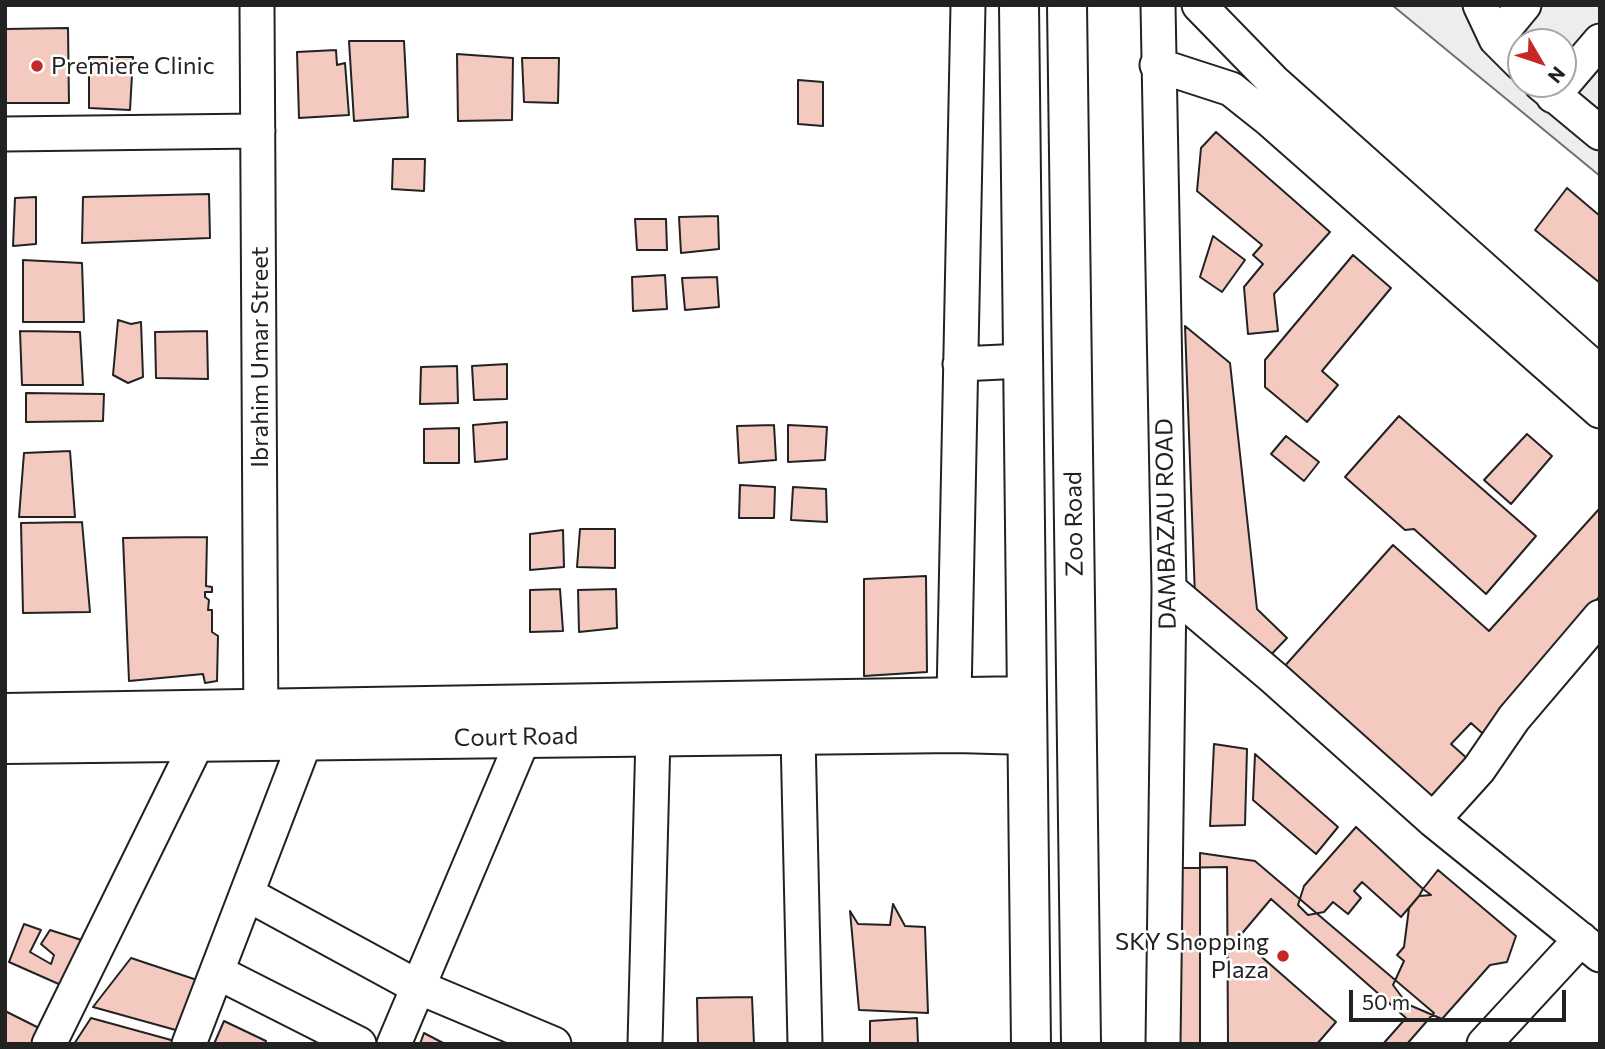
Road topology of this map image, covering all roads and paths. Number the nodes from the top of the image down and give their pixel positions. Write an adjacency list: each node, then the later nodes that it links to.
1 (257, 5): 15 (street, Ibrahim Umar Street)
2 (969, 5): 19 (street)
3 (1019, 5): 18 (main road, Zoo Road)
4 (1067, 5): 48 (main road, Zoo Road)
5 (1157, 5): 13 (street, DAMBAZAU ROAD)
6 (1199, 5): 20 (street)
7 (1480, 5): 9 (street)
8 (1524, 5): 9 (street)
9 (1496, 39): 11 (street)
10 (1600, 41): 12 (street)
11 (1507, 50)
12 (1577, 62)
13 (1157, 65): 21 (street); 22 (street, DAMBAZAU ROAD)
14 (1557, 98): 16 (street)
15 (258, 131): 17 (street); 27 (street, Ibrahim Umar Street)
16 (1600, 132)
17 (5, 134)
18 (1023, 361): 19 (street); 24 (main road, Zoo Road)
19 (960, 364): 25 (street)
20 (1600, 373)
21 (1600, 411)
22 (1169, 589): 35 (street); 49 (street, DAMBAZAU ROAD)
23 (1600, 617): 35 (street)
24 (1027, 696): 25 (main road, Court Road); 30 (main road, Zoo Road)
25 (954, 697): 27 (main road, Court Road)
26 (5, 713): 27 (main road, Court Road)
27 (261, 724): 32 (main road, Court Road); 33 (main road, Court Road)
28 (798, 735): 29 (main road, Court Road); 30 (main road, Court Road); 46 (street)
29 (653, 736): 31 (main road, Court Road); 45 (street)
30 (1027, 736): 47 (main road, Zoo Road)
31 (524, 737): 32 (main road, Court Road); 39 (street)
32 (306, 739): 36 (street)
33 (198, 741): 34 (main road, Court Road); 40 (street)
34 (5, 744)
35 (1433, 820): 37 (street)
36 (247, 894): 38 (street); 39 (street)
37 (1590, 947): 50 (street)
38 (217, 972): 41 (street); 42 (street)
39 (416, 986): 43 (street); 44 (street)
40 (49, 1044)
41 (188, 1044)
42 (359, 1044)
43 (394, 1044)
44 (554, 1044)
45 (645, 1044)
46 (805, 1044)
47 (1031, 1044)
48 (1081, 1044)
49 (1163, 1044)
50 (1484, 1044)

